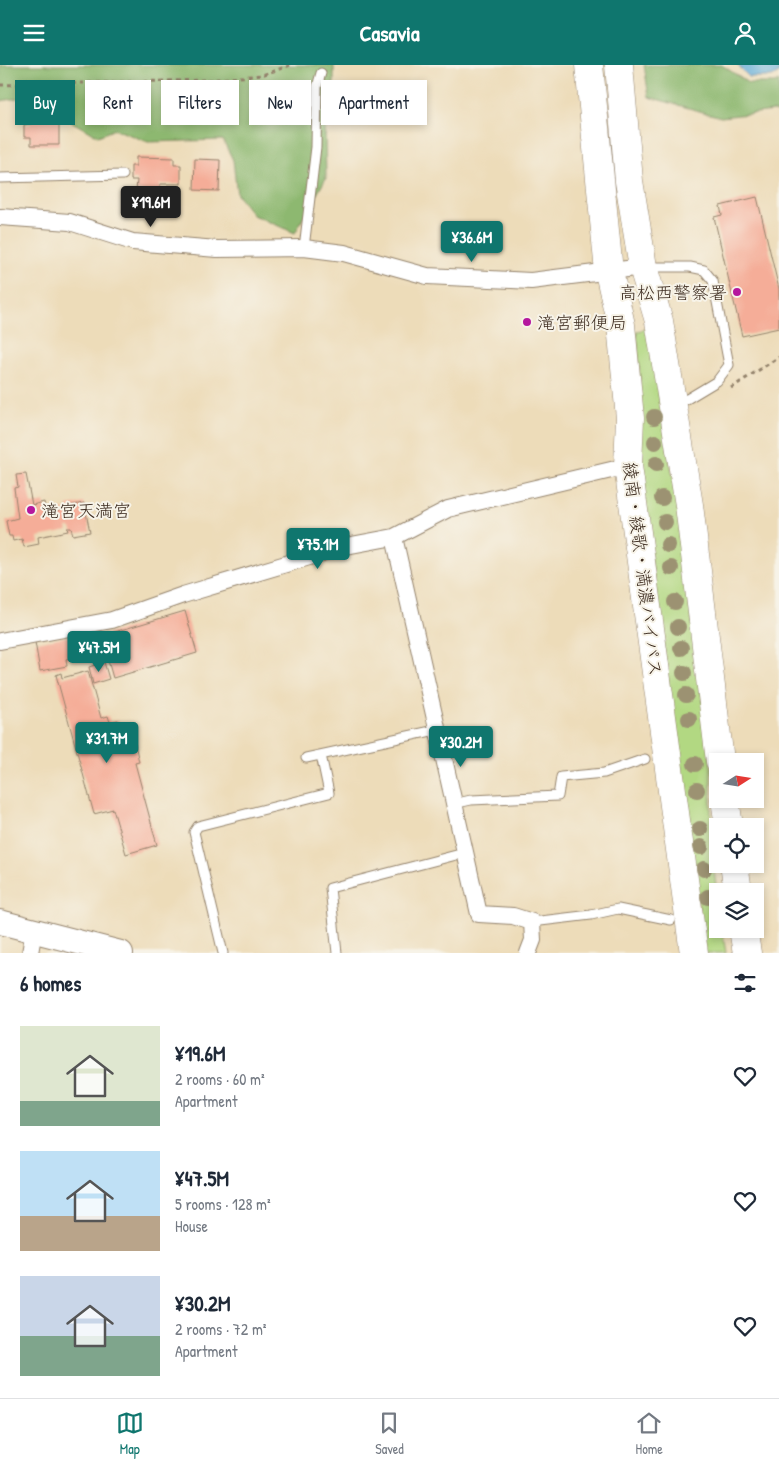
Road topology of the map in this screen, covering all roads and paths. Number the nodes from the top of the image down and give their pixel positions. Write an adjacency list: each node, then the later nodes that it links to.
1 (291, 65): 5 (path)
2 (590, 65): 11 (highway, 綾南・綾歌・満濃バイパス)
3 (619, 65): 10 (highway)
4 (321, 73): 9 (lane)
5 (0, 85)
6 (123, 175): 7 (lane)
7 (0, 178)
8 (0, 217): 9 (street)
9 (304, 248): 11 (street)
10 (643, 267): 11 (street); 14 (highway); 14 (lane)
11 (609, 272): 15 (highway, 綾南・綾歌・満濃バイパス)
12 (779, 357): 13 (path)
13 (723, 393)
14 (673, 407): 19 (highway)
15 (628, 466): 16 (street); 35 (highway, 綾南・綾歌・満濃バイパス)
16 (394, 537): 17 (street); 18 (street)
17 (0, 641)
18 (436, 731): 20 (lane); 23 (street)
19 (719, 753)
20 (321, 755): 21 (lane); 32 (lane)
21 (306, 758)
22 (645, 759): 23 (lane)
23 (453, 804): 24 (street)
24 (464, 853): 27 (street); 33 (lane)
25 (671, 920): 27 (lane)
26 (0, 922): 29 (main road)
27 (532, 922): 34 (street)
28 (744, 938): 36 (highway)
29 (32, 942): 30 (main road)
30 (77, 947): 31 (main road)
31 (121, 953)
32 (223, 953)
33 (337, 953)
34 (528, 953)
35 (694, 953)
36 (747, 953)

